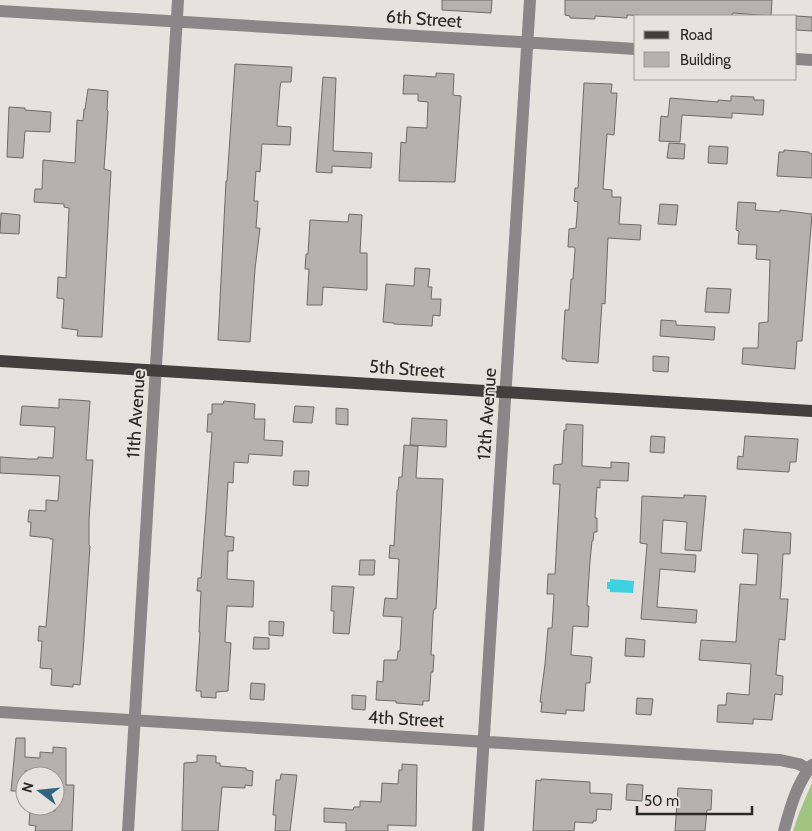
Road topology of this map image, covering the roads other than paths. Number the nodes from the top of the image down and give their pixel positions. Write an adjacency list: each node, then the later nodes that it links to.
1 (178, 0): 4 (street, 11th Avenue)
2 (530, 0): 5 (street, 12th Avenue)
3 (0, 11): 4 (street, 6th Street)
4 (177, 20): 5 (street, 6th Street); 10 (street, 11th Avenue)
5 (528, 43): 6 (street, 6th Street); 11 (street, 12th Avenue)
6 (634, 49)
7 (797, 59): 8 (street)
8 (812, 60)
9 (0, 362): 10 (main road, 5th Street)
10 (156, 372): 11 (main road, 5th Street); 14 (street, 11th Avenue)
11 (506, 392): 12 (main road, 5th Street); 15 (street, 12th Avenue)
12 (812, 411)
13 (0, 712): 14 (street, 4th Street)
14 (135, 720): 15 (street, 4th Street); 17 (street, 11th Avenue)
15 (484, 741): 16 (street, 4th Street); 18 (street, 12th Avenue)
16 (810, 767): 19 (street)
17 (128, 831)
18 (478, 831)
19 (784, 831)

